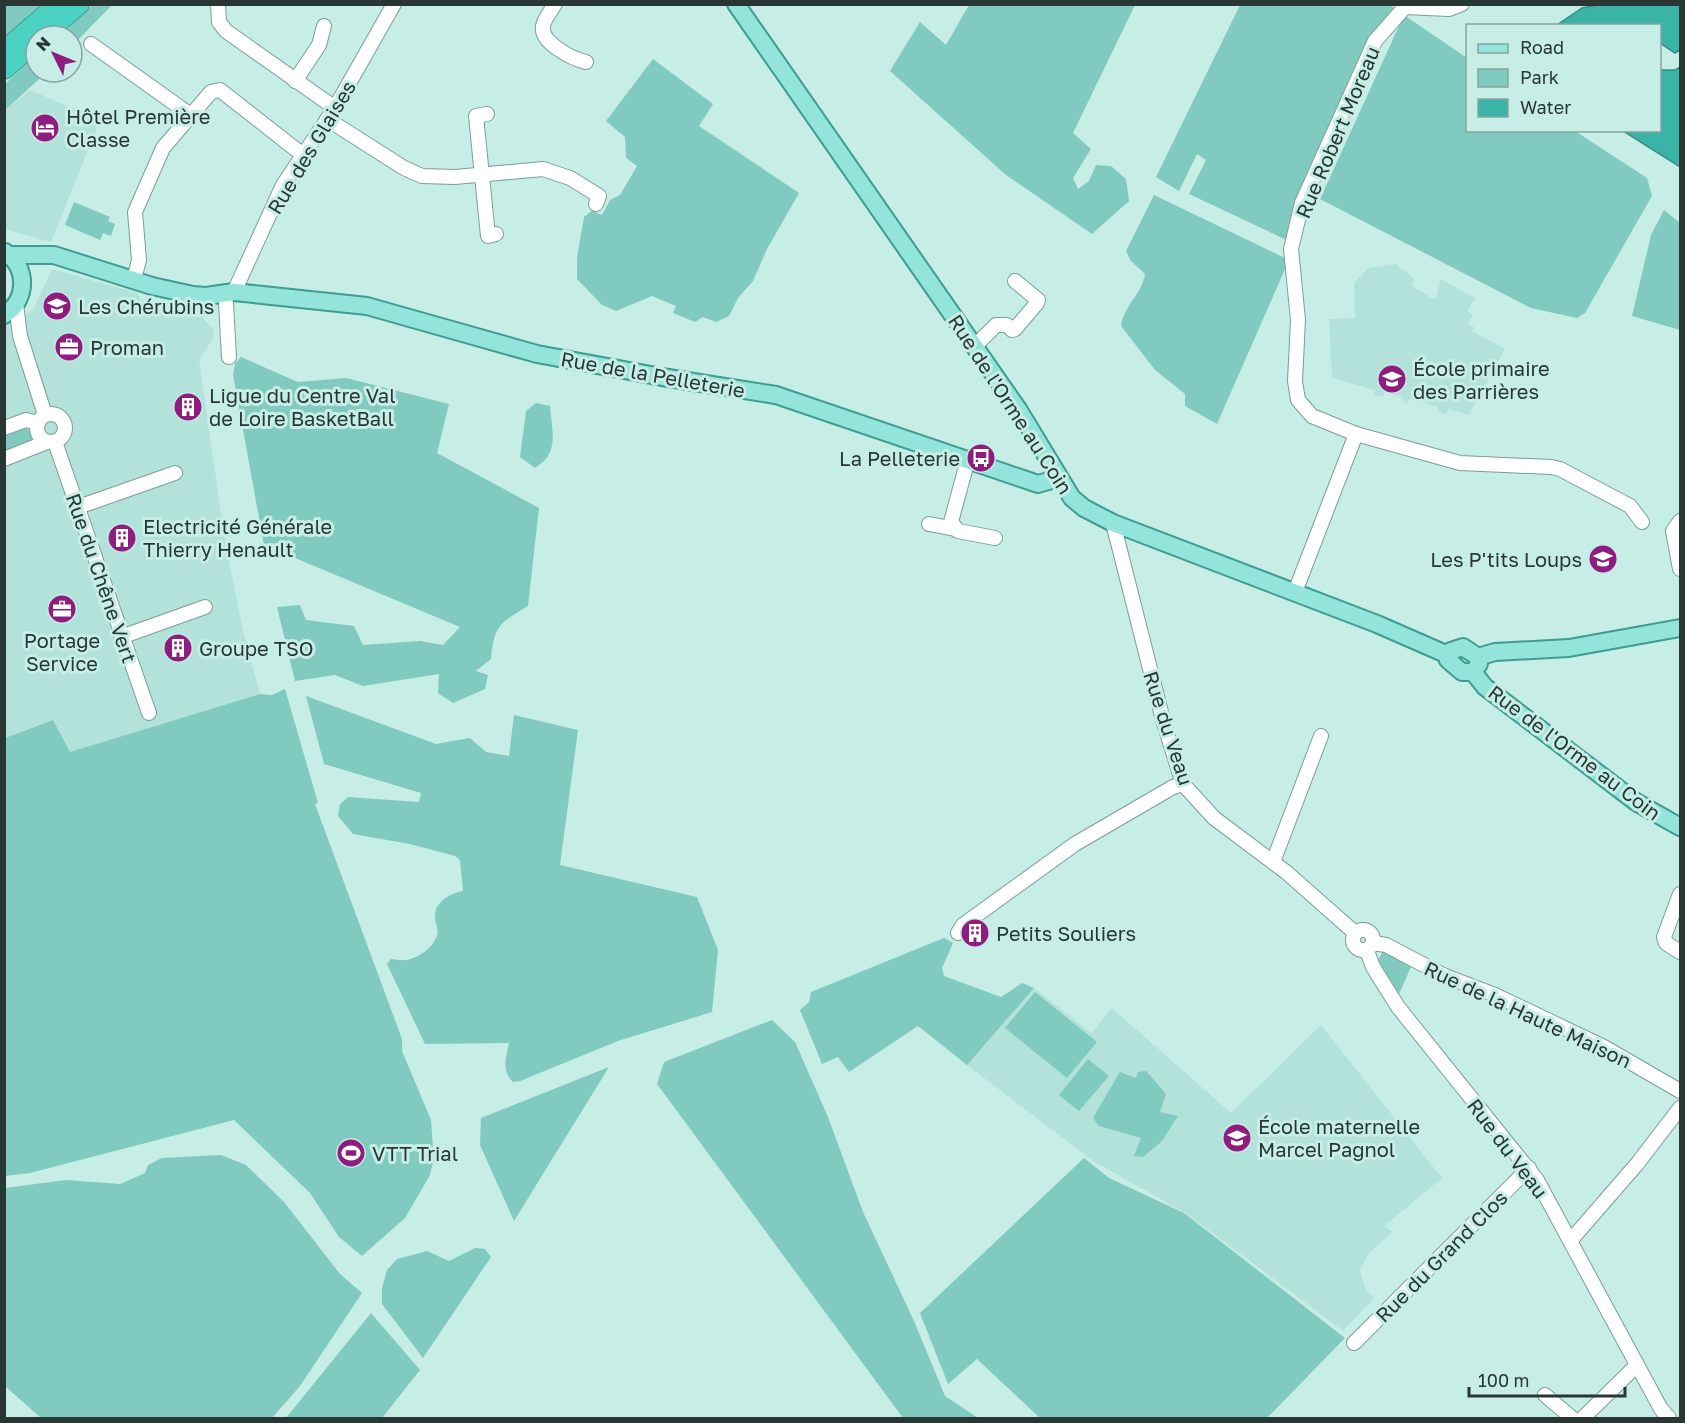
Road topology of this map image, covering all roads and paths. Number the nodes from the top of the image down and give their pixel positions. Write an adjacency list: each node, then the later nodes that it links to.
1 (59, 4): 11 (highway)
2 (79, 4): 8 (highway)
3 (218, 4): 15 (street)
4 (394, 4): 16 (street, Rue des Glaises)
5 (555, 4): 13 (street)
6 (736, 4): 32 (main road, Rue de l'Orme au Coin)
7 (1462, 4): 36 (street, Rue Robert Moreau)
8 (56, 24)
9 (324, 26): 15 (street)
10 (91, 44): 18 (street)
11 (4, 51)
12 (24, 52): 14 (highway)
13 (586, 62)
14 (4, 69)
15 (295, 81): 16 (street)
16 (331, 113): 19 (street, Rue des Glaises); 20 (street)
17 (487, 114): 20 (street)
18 (192, 116): 19 (street); 26 (street)
19 (303, 155): 28 (street, Rue des Glaises)
20 (481, 173): 21 (street); 22 (street)
21 (596, 204)
22 (496, 234)
23 (7, 253): 24 (main road, Rue de la Pelleterie); 25 (main road)
24 (54, 255): 25 (main road); 26 (main road, Rue de la Pelleterie)
25 (22, 276): 29 (main road)
26 (134, 279): 28 (main road, Rue de la Pelleterie)
27 (1015, 281): 32 (street)
28 (233, 296): 33 (street); 39 (main road, Rue de la Pelleterie)
29 (10, 309): 31 (street)
30 (4, 324): 31 (street)
31 (20, 336): 34 (street)
32 (975, 347): 41 (main road, Rue de l'Orme au Coin)
33 (229, 357)
34 (41, 419): 35 (street); 37 (street); 37 (street)
35 (4, 428)
36 (1356, 434): 44 (street, Rue Robert Moreau); 50 (street)
37 (51, 442): 38 (street); 42 (street, Rue du Chêne Vert)
38 (4, 459)
39 (968, 459): 41 (main road, Rue de la Pelleterie); 47 (street)
40 (175, 473): 42 (street)
41 (1059, 478): 45 (main road, Rue de l'Orme au Coin)
42 (78, 507): 53 (street, Rue du Chêne Vert)
43 (1680, 521): 49 (street)
44 (1642, 522)
45 (1113, 523): 50 (main road, Rue de l'Orme au Coin); 57 (street, Rue du Veau)
46 (929, 524): 47 (street)
47 (955, 529): 48 (street)
48 (995, 538)
49 (1680, 569)
50 (1294, 592): 54 (main road, Rue de l'Orme au Coin)
51 (205, 607): 53 (street)
52 (1680, 628): 54 (main road)
53 (121, 637): 55 (street, Rue du Chêne Vert)
54 (1475, 664): 58 (main road, Rue de l'Orme au Coin)
55 (149, 713)
56 (1321, 736): 59 (street)
57 (1183, 784): 59 (street, Rue du Veau); 61 (street)
58 (1680, 827)
59 (1273, 862): 62 (street, Rue du Veau)
60 (1680, 894): 63 (street)
61 (958, 933)
62 (1370, 947): 64 (street, Rue de la Haute Maison); 66 (street, Rue du Veau)
63 (1680, 952)
64 (1680, 1091)
65 (1680, 1108): 67 (street)
66 (1528, 1168): 67 (street, Rue du Veau); 68 (street, Rue du Grand Clos)
67 (1571, 1240): 69 (street, Rue du Veau)
68 (1354, 1343)
69 (1637, 1365): 72 (street); 73 (street, Rue du Veau)
70 (1545, 1395): 71 (street)
71 (1572, 1419)
72 (1583, 1419)
73 (1669, 1419)

